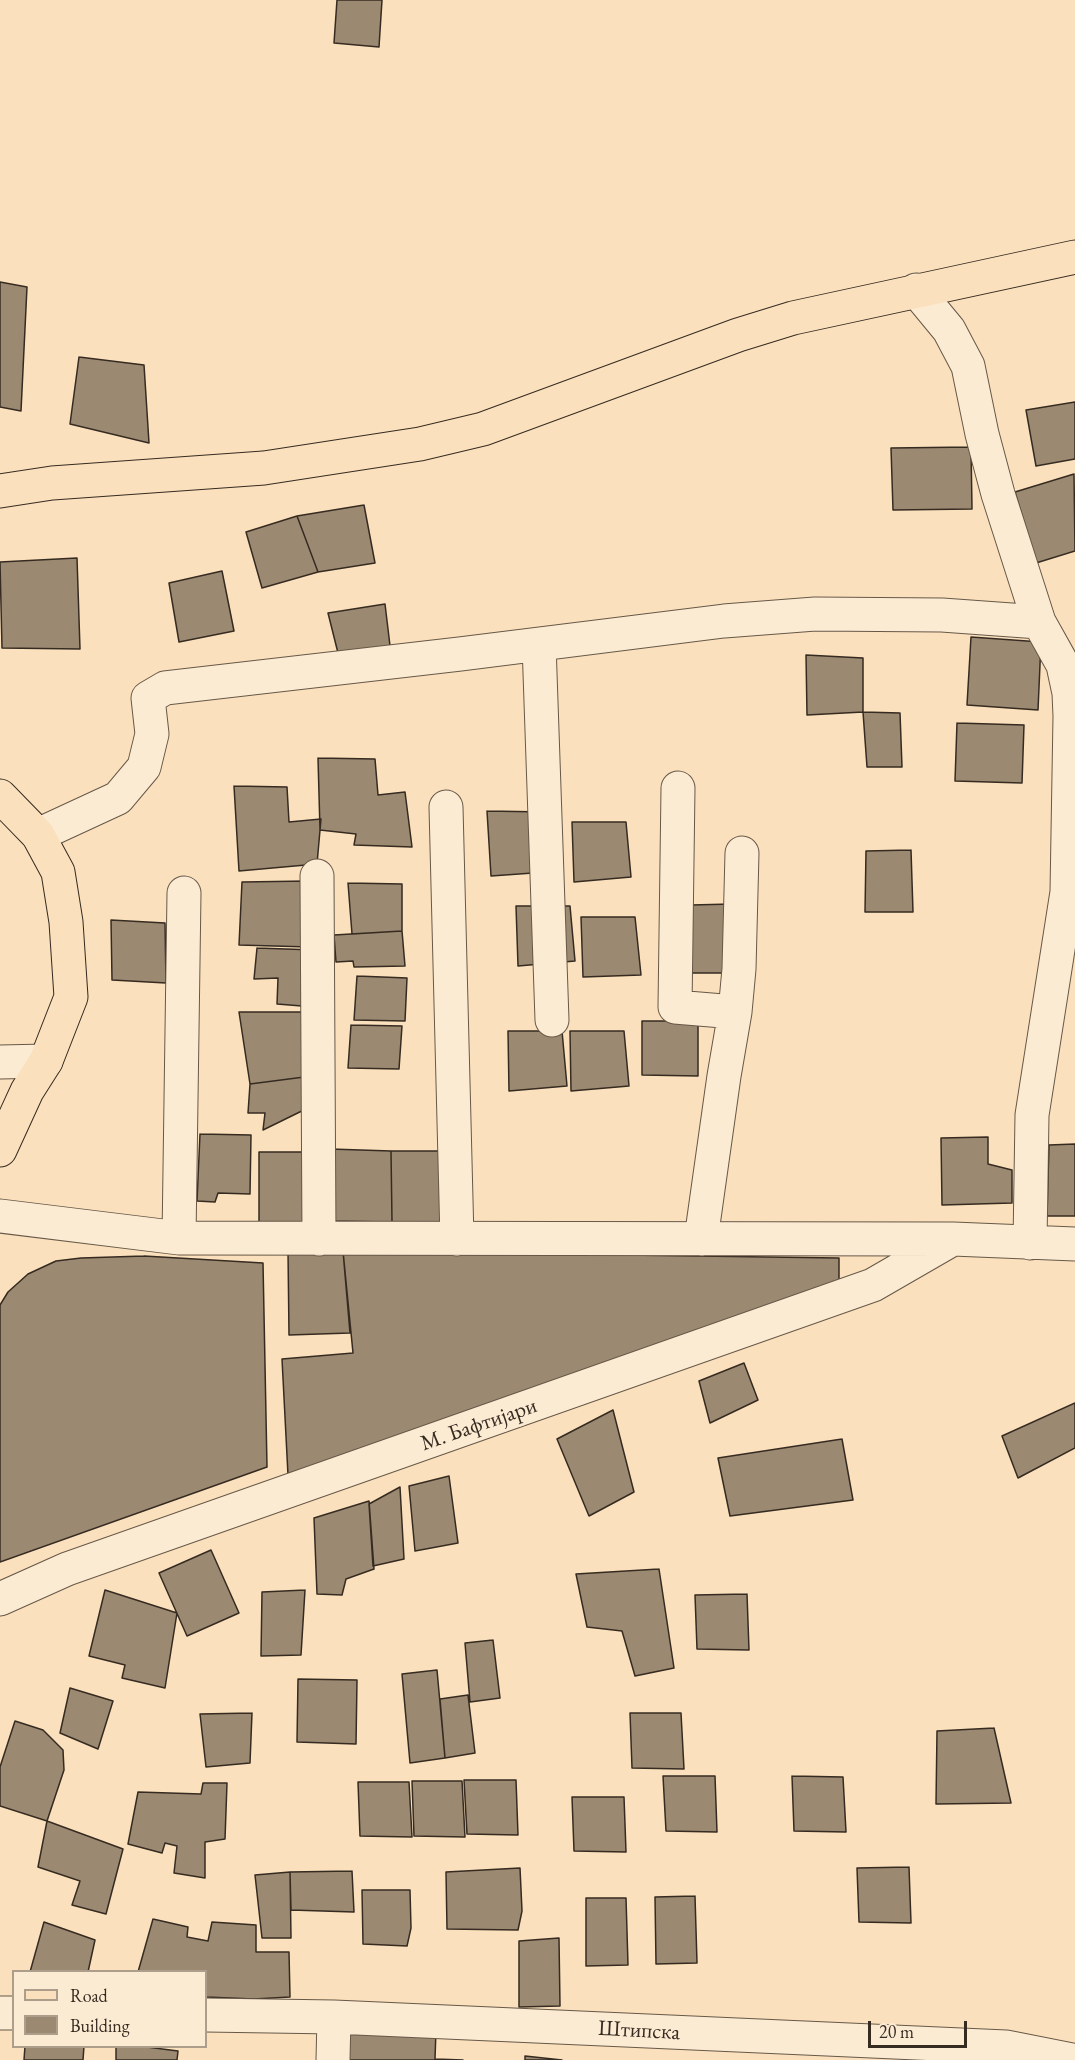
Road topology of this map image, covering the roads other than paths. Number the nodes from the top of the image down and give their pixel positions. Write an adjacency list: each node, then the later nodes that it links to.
1 (1075, 257): 2 (main road)
2 (916, 290): 3 (main road); 4 (street)
3 (0, 491)
4 (1039, 622): 5 (street); 6 (street)
5 (539, 644): 10 (street); 16 (street)
6 (1069, 663): 13 (street)
7 (678, 788): 15 (street)
8 (0, 796): 10 (main road)
9 (446, 807): 23 (street)
10 (38, 835): 17 (main road)
11 (742, 853): 15 (street)
12 (317, 876): 22 (street)
13 (1071, 892): 26 (street)
14 (184, 893): 21 (street)
15 (735, 1012): 24 (street)
16 (552, 1020)
17 (46, 1061): 18 (street); 19 (main road)
18 (0, 1062)
19 (0, 1150)
20 (0, 1216): 21 (street)
21 (179, 1238): 22 (street)
22 (319, 1239): 23 (street)
23 (457, 1239): 24 (street)
24 (701, 1239): 25 (street)
25 (953, 1239): 26 (street); 28 (street, М. Бафтијари)
26 (1030, 1244): 27 (street)
27 (1075, 1244)
28 (0, 1599)
29 (207, 2015): 30 (street, Штипска)
30 (334, 2017): 31 (street, Штипска); 32 (street)
31 (1005, 2053): 33 (street, Штипска)
32 (333, 2060)
33 (1072, 2060)

